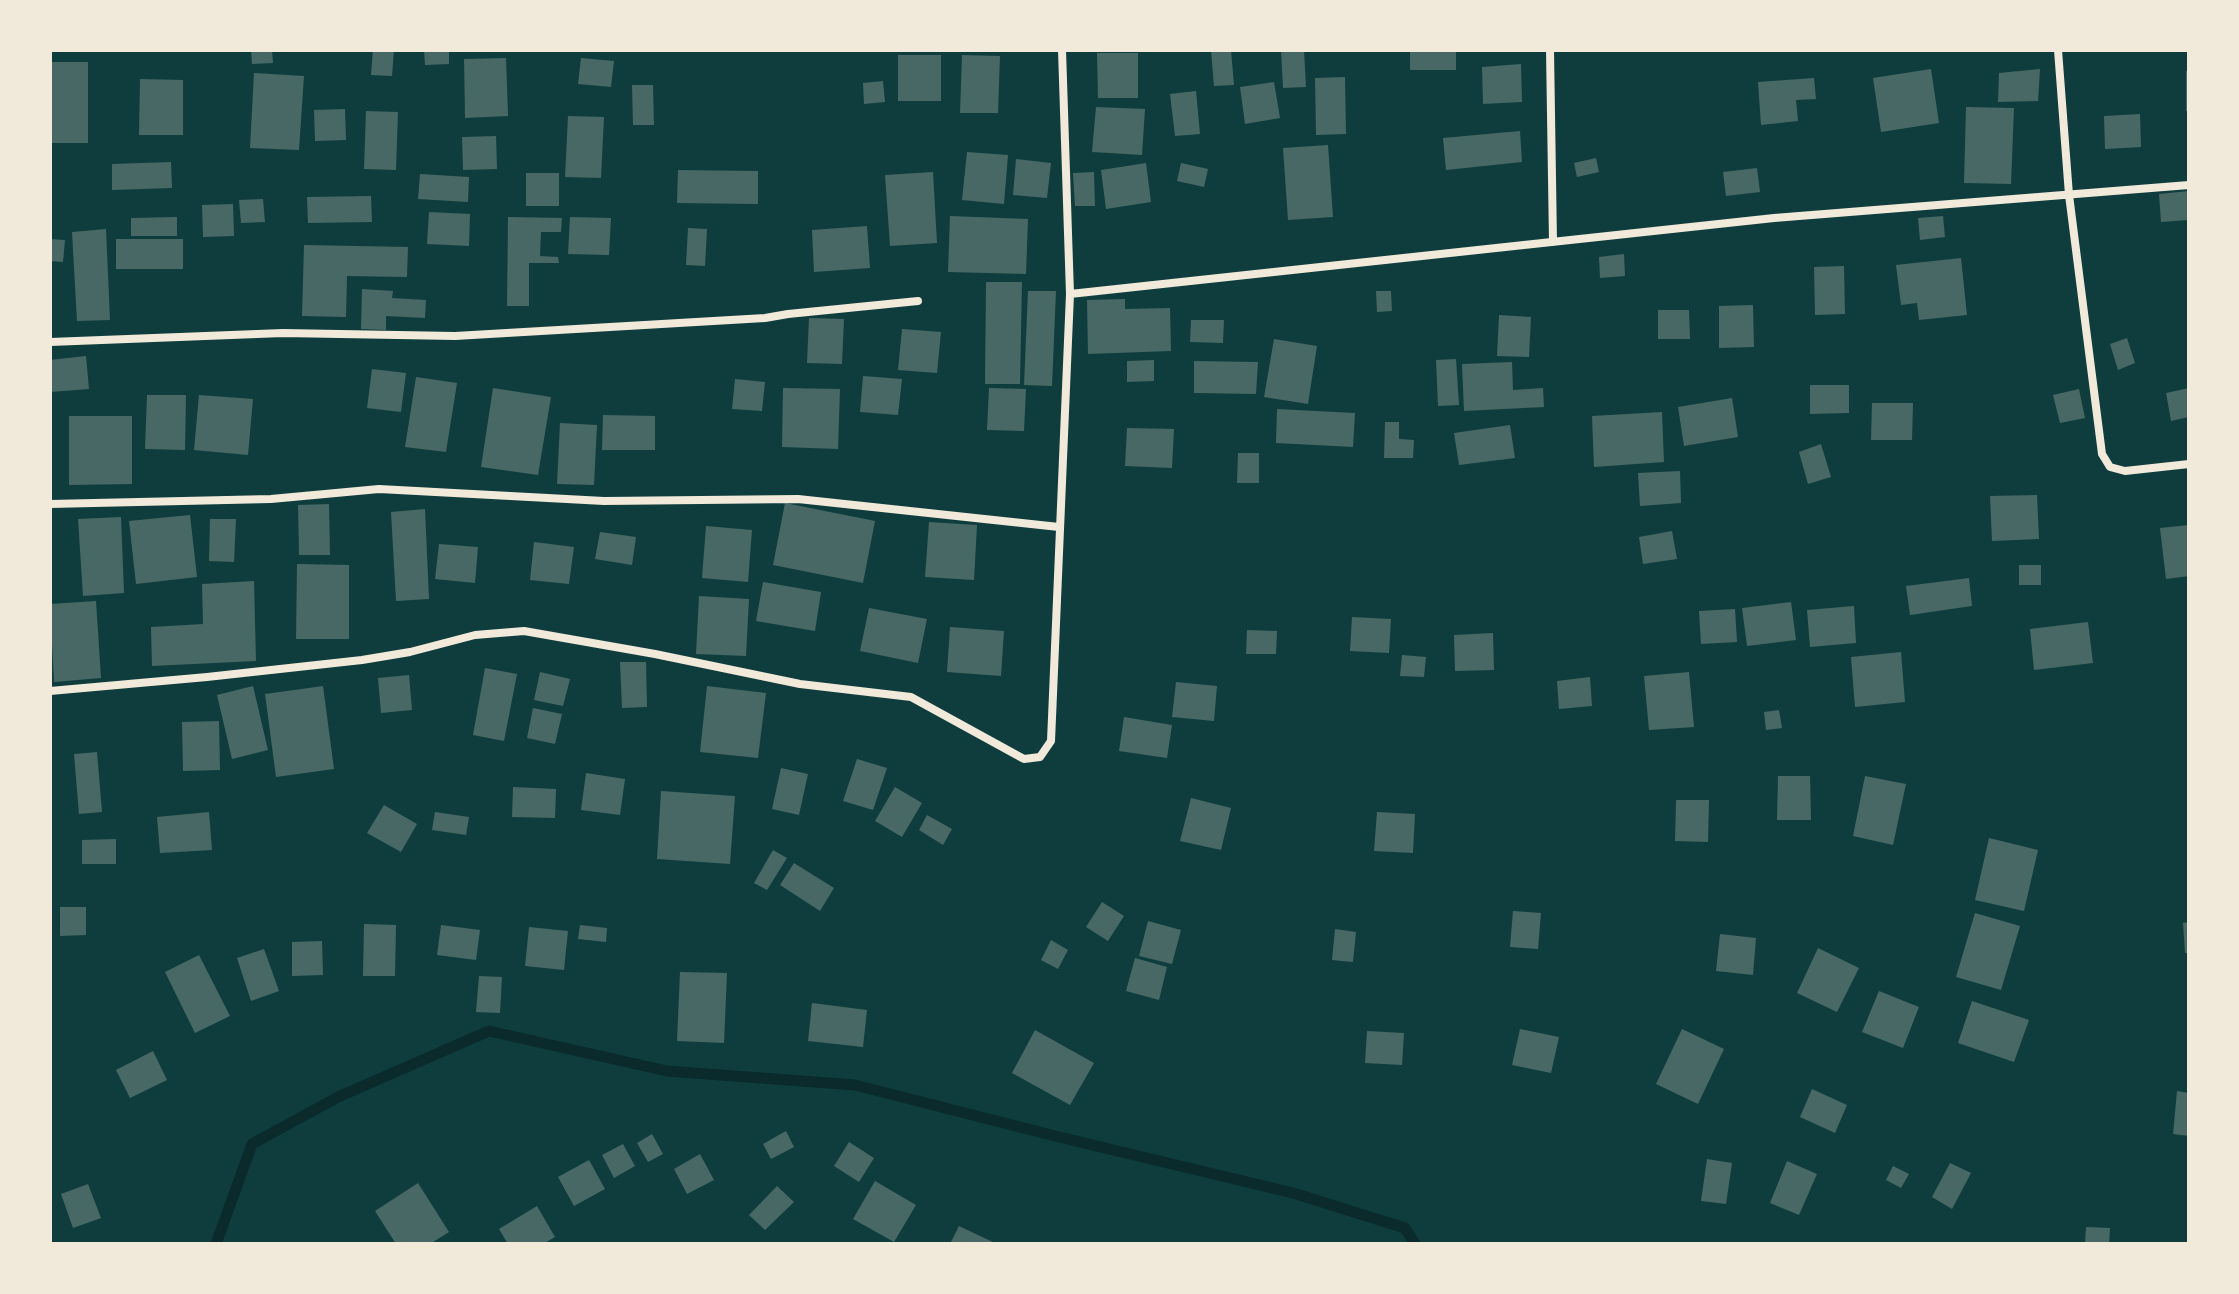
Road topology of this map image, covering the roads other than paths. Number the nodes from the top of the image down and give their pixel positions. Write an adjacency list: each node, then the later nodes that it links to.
1 (1062, 50): 7 (street)
2 (1550, 50): 6 (street)
3 (2058, 50): 5 (street)
4 (2189, 185): 5 (street)
5 (2069, 195): 6 (street); 10 (street)
6 (1553, 242): 7 (street)
7 (1070, 294): 12 (street)
8 (918, 301): 9 (street)
9 (50, 342)
10 (2189, 464)
11 (50, 504): 12 (street)
12 (1059, 527): 13 (street)
13 (50, 691)

